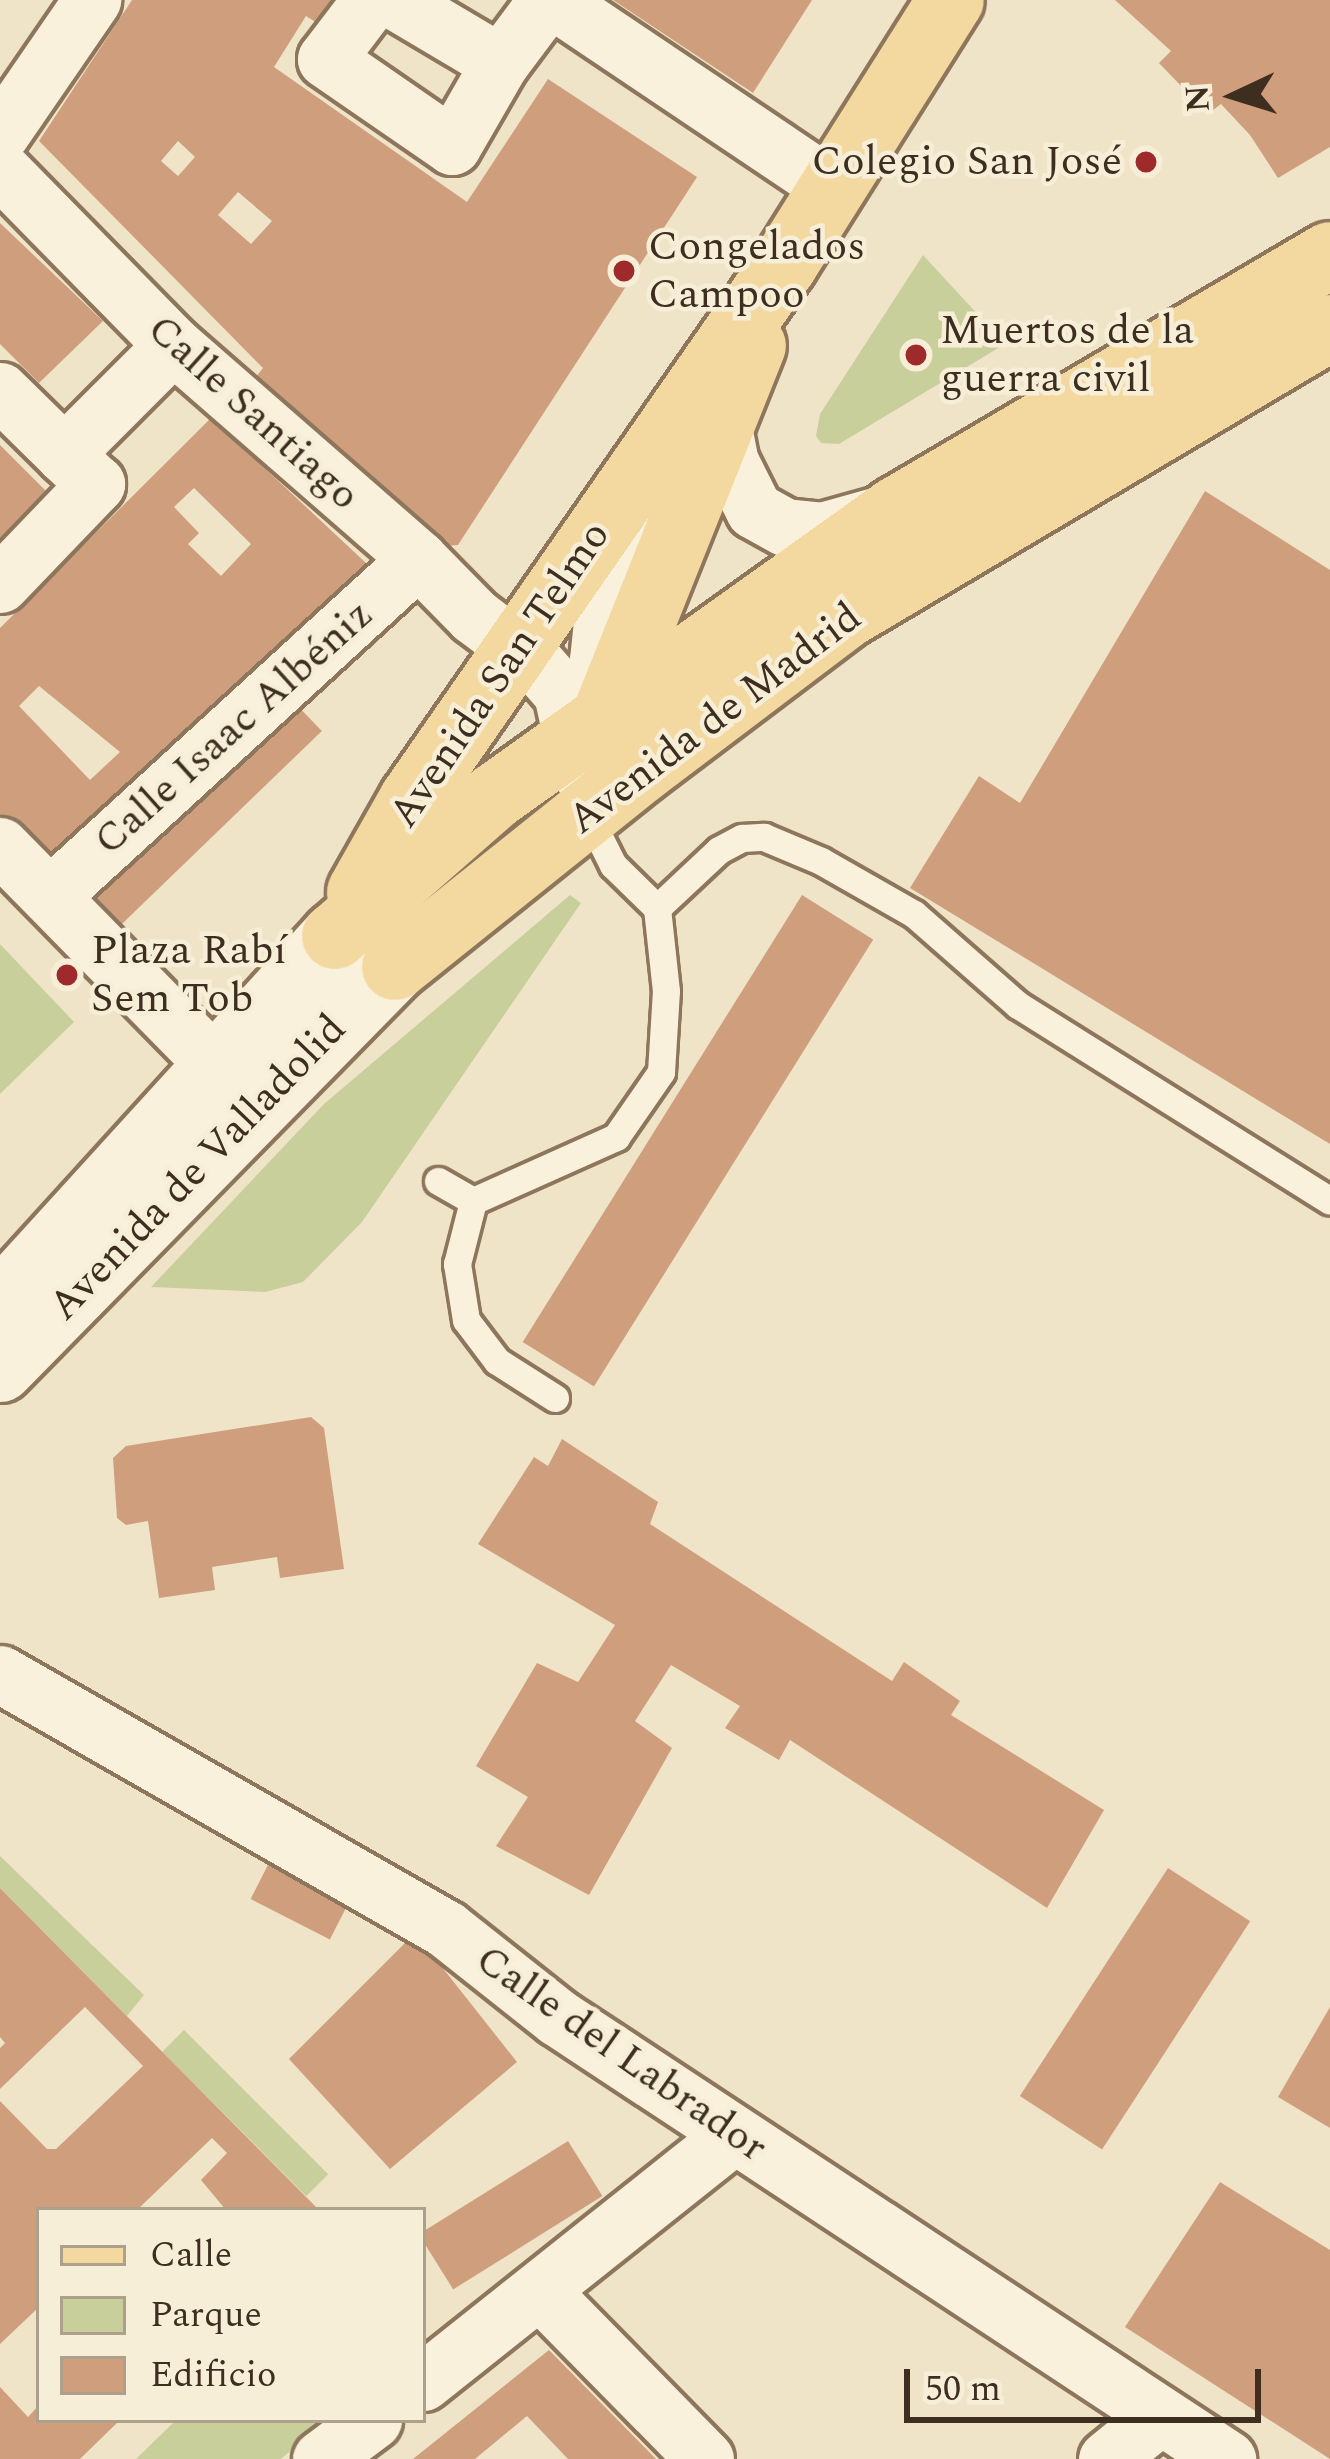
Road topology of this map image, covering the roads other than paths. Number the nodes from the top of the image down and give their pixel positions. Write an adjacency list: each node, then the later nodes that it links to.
1 (92, 0): 7 (street)
2 (371, 0): 6 (street)
3 (394, 0): 6 (street)
4 (550, 0): 6 (street); 9 (street)
5 (952, 0): 9 (main road, Avenida San Telmo)
6 (500, 63)
7 (0, 134)
8 (0, 169): 12 (street, Calle Santiago)
9 (831, 187): 14 (main road, Avenida San Telmo)
10 (1330, 255): 16 (main road, Avenida de Madrid)
11 (1330, 328): 20 (main road, Avenida de Madrid)
12 (173, 345): 15 (street); 17 (street, Calle Santiago)
13 (0, 391): 15 (street)
14 (698, 423): 16 (street); 19 (main road, Avenida San Telmo); 20 (main road, Avenida San Telmo)
15 (64, 454): 18 (street)
16 (872, 527): 20 (main road, Avenida de Madrid)
17 (418, 560): 19 (street, Calle Santiago); 22 (street, Calle Isaac Albéniz)
18 (0, 584)
19 (516, 646): 20 (street, Calle Santiago); 24 (main road, Avenida San Telmo)
20 (610, 753): 23 (lane); 24 (main road, Avenida de Madrid); 25 (main road, Avenida de Madrid)
21 (0, 846): 22 (street)
22 (50, 896): 26 (street)
23 (657, 908): 28 (lane); 29 (lane)
24 (335, 936): 26 (main road, Avenida de Valladolid)
25 (395, 968): 31 (main road, Avenida de Valladolid)
26 (215, 1065): 30 (main road, Avenida de Valladolid)
27 (437, 1181): 29 (lane)
28 (1330, 1201)
29 (473, 1202): 32 (lane)
30 (0, 1304)
31 (0, 1369)
32 (555, 1398)
33 (0, 1674): 34 (street, Calle del Labrador)
34 (734, 2135): 35 (street); 37 (street, Calle del Labrador)
35 (542, 2292): 36 (street); 40 (street)
36 (426, 2380)
37 (1160, 2416): 41 (street); 42 (street, Calle del Labrador)
38 (369, 2423): 39 (street)
39 (322, 2459)
40 (705, 2459)
41 (1107, 2459)
42 (1227, 2459)

